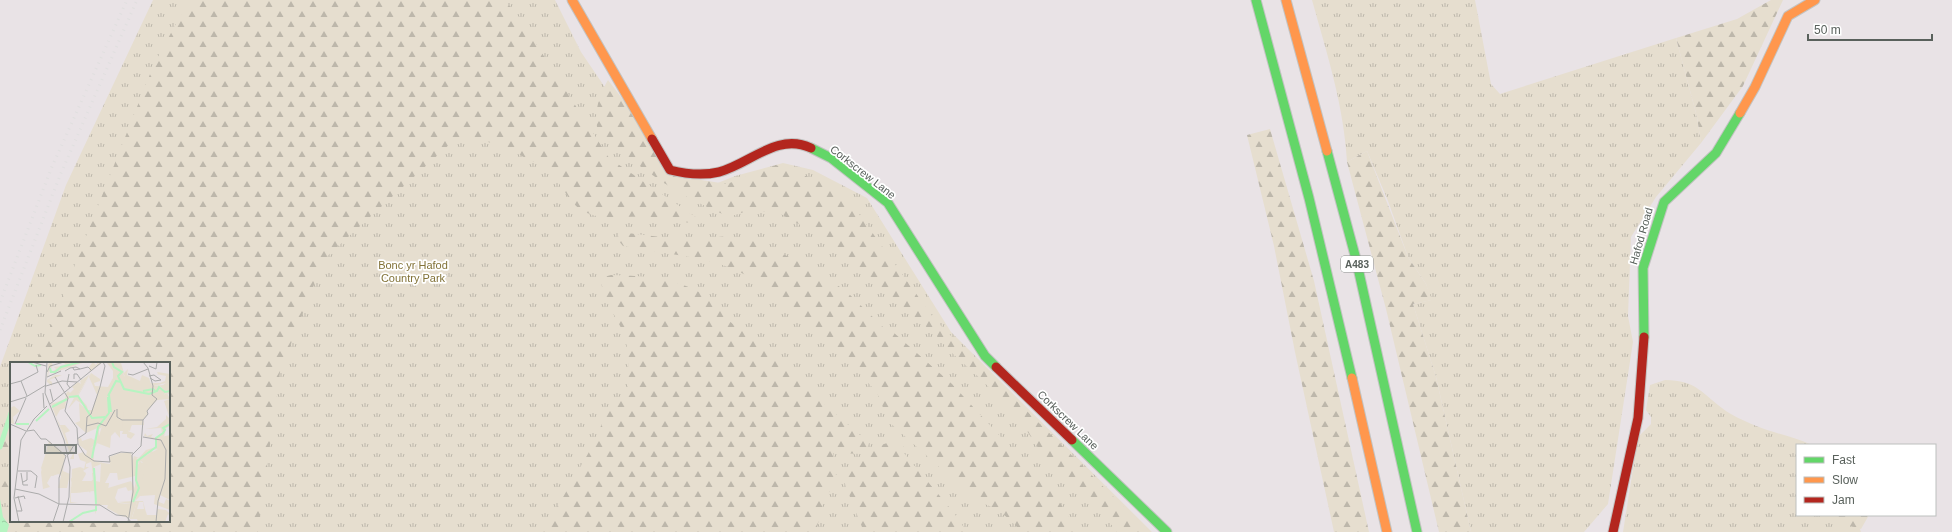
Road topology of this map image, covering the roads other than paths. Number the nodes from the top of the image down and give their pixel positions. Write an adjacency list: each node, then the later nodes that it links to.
1 (572, 0): 5 (main road, Corkscrew Lane)
2 (1256, 0): 6 (main road, A483)
3 (1286, 0): 7 (main road, A483)
4 (1815, 0): 8 (main road, Hafod Road)
5 (1166, 532)
6 (1387, 532)
7 (1417, 532)
8 (1613, 532)

